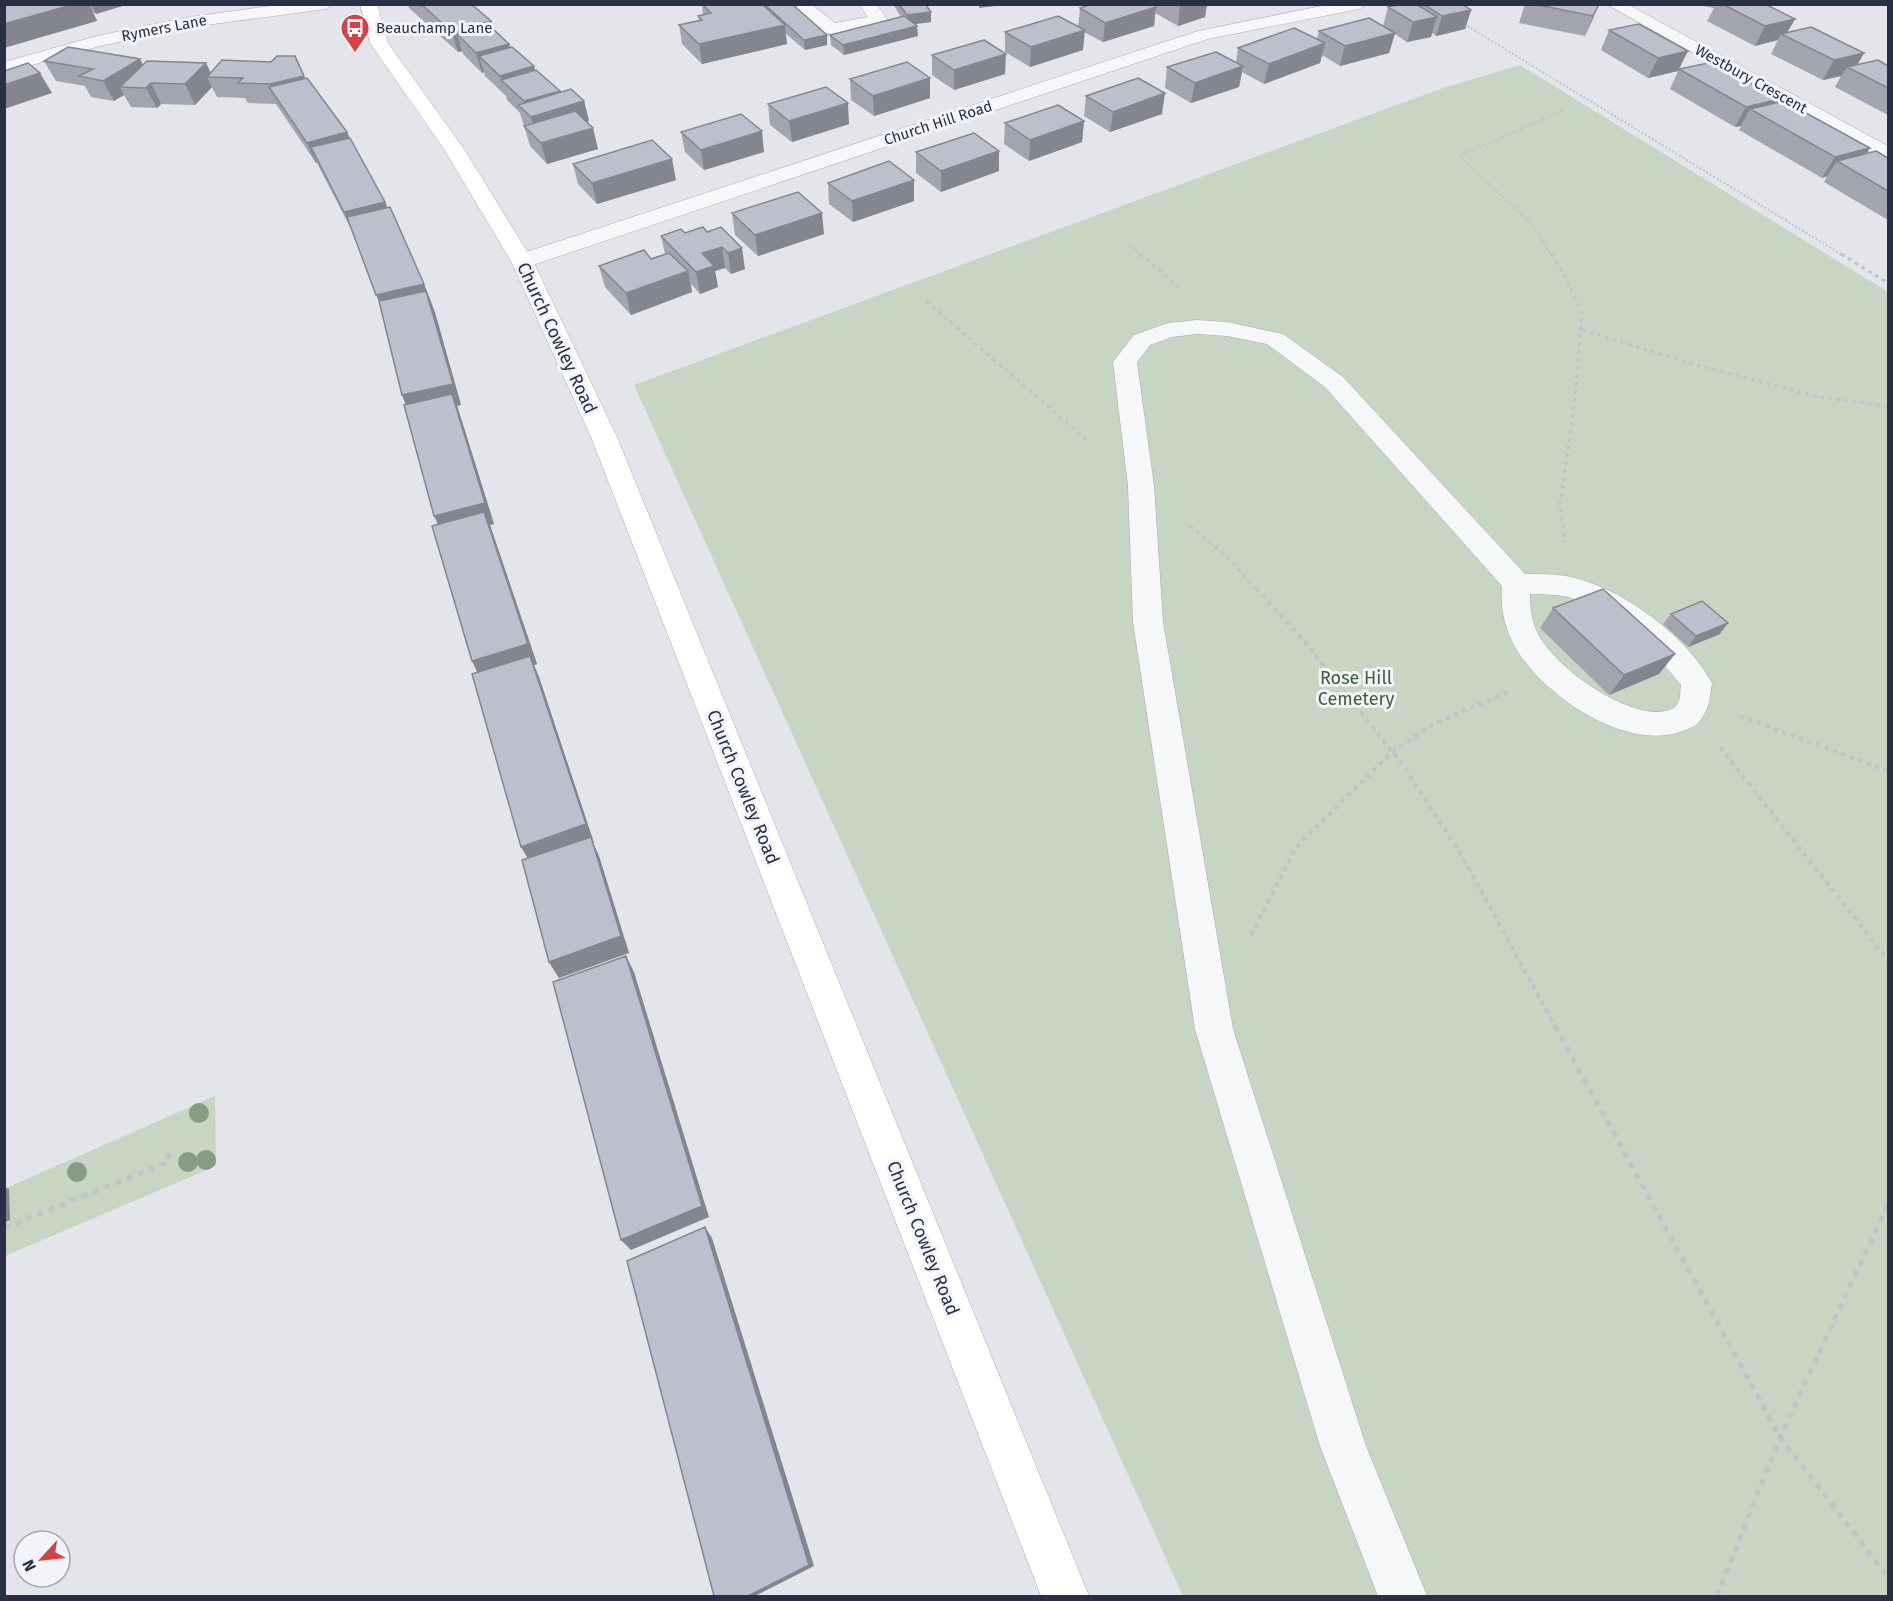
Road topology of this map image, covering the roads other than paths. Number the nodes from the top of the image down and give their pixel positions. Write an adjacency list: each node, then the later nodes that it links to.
1 (326, 4): 7 (street, Rymers Lane)
2 (368, 4): 9 (main road, Church Cowley Road)
3 (800, 4): 4 (street)
4 (867, 4)
5 (1359, 4): 9 (street, Church Hill Road)
6 (1614, 4): 8 (street, Westbury Crescent)
7 (4, 68)
8 (1888, 154)
9 (522, 261): 11 (main road, Church Cowley Road)
10 (1517, 584): 10 (street); 12 (street)
11 (1065, 1596)
12 (1402, 1596)

